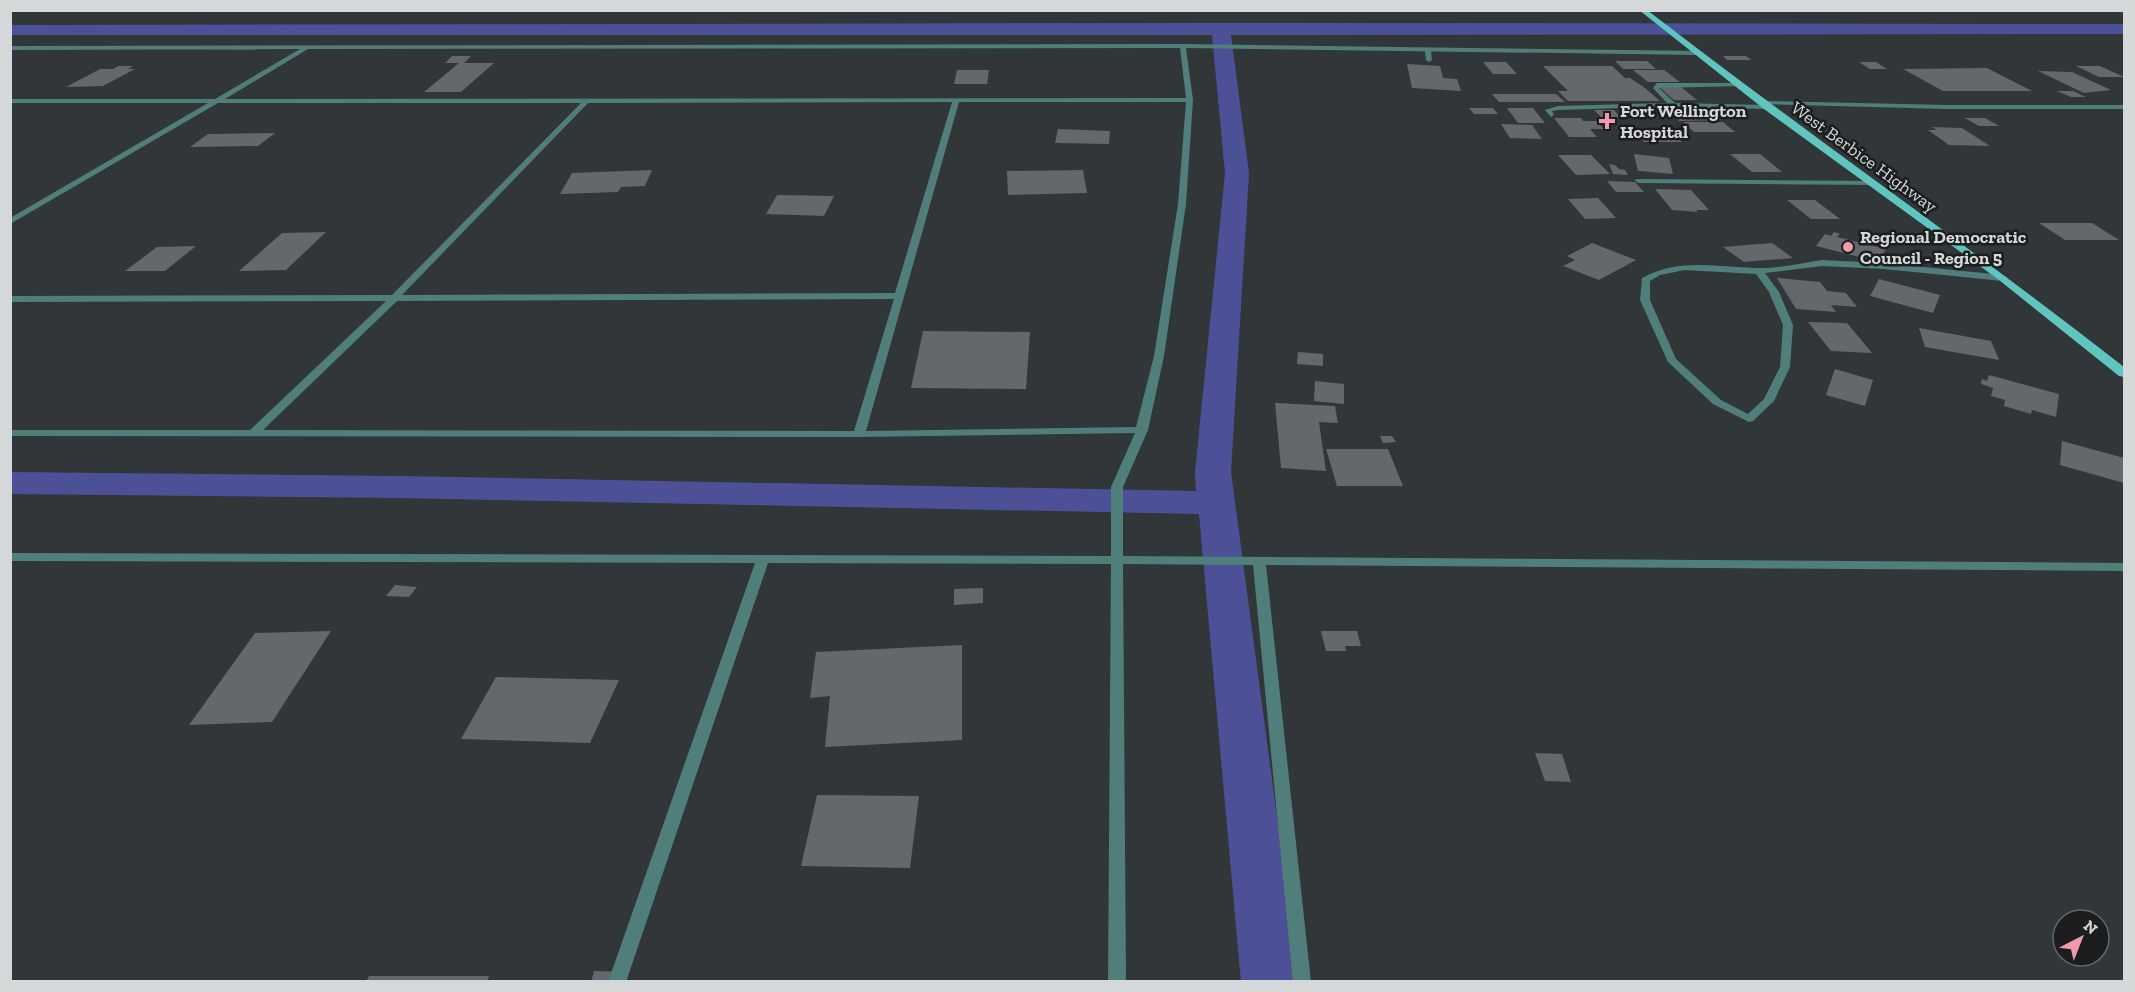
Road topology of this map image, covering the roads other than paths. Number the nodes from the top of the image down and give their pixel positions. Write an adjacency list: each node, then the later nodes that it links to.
1 (1642, 10): 6 (main road, West Berbice Highway)
2 (1183, 46): 3 (street); 5 (street); 10 (street)
3 (309, 47): 4 (street); 12 (street)
4 (10, 48)
5 (1428, 51): 6 (street); 7 (street)
6 (1700, 53): 8 (main road, West Berbice Highway)
7 (1429, 60)
8 (1740, 85): 14 (main road, West Berbice Highway); 15 (street)
9 (586, 100): 12 (street); 13 (street); 24 (street)
10 (1190, 100): 13 (street); 27 (street)
11 (10, 101): 12 (street)
12 (215, 101): 20 (street)
13 (956, 101): 23 (street)
14 (1765, 105): 15 (street); 16 (street); 19 (main road, West Berbice Highway)
15 (1674, 106): 17 (street)
16 (2124, 107)
17 (1551, 115)
18 (1639, 181): 19 (street)
19 (1874, 183): 22 (main road, West Berbice Highway)
20 (10, 222)
21 (1759, 271): 21 (street); 22 (street)
22 (2003, 278): 26 (main road, West Berbice Highway)
23 (898, 296): 24 (street); 30 (street)
24 (394, 298): 25 (street); 29 (street)
25 (10, 299)
26 (2124, 373)
27 (1142, 430): 30 (street); 33 (street)
28 (10, 433): 29 (street)
29 (253, 433): 30 (street)
30 (859, 434)
31 (10, 557): 32 (street)
32 (763, 560): 33 (street); 36 (street)
33 (1119, 560): 34 (street); 37 (street)
34 (1259, 561): 35 (street); 38 (street)
35 (2124, 567)
36 (617, 981)
37 (1117, 981)
38 (1302, 981)

